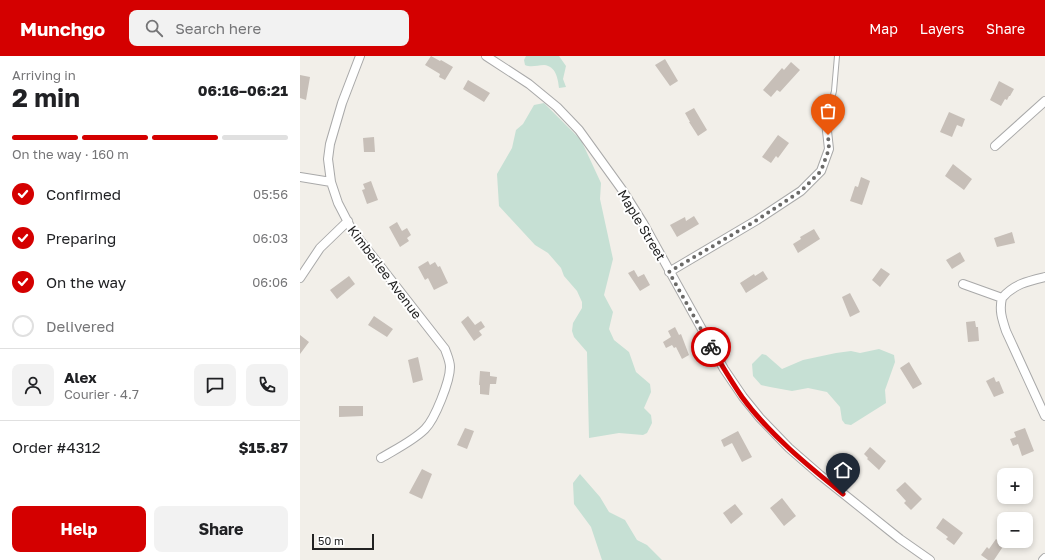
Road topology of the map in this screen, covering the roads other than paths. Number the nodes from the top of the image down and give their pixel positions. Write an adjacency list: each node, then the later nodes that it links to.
1 (360, 56): 8 (street, Kimberlee Avenue)
2 (486, 56): 10 (street, Maple Street)
3 (837, 56): 5 (lane)
4 (1045, 101): 6 (street)
5 (826, 122): 10 (street)
6 (995, 146)
7 (300, 177): 8 (street)
8 (331, 182): 9 (street, Kimberlee Avenue)
9 (348, 221): 12 (street); 16 (street, Kimberlee Avenue)
10 (669, 272): 17 (street, Maple Street)
11 (1045, 277): 14 (street)
12 (300, 278)
13 (963, 284): 14 (street)
14 (1002, 298): 15 (street)
15 (1045, 416)
16 (381, 458)
17 (930, 560)

